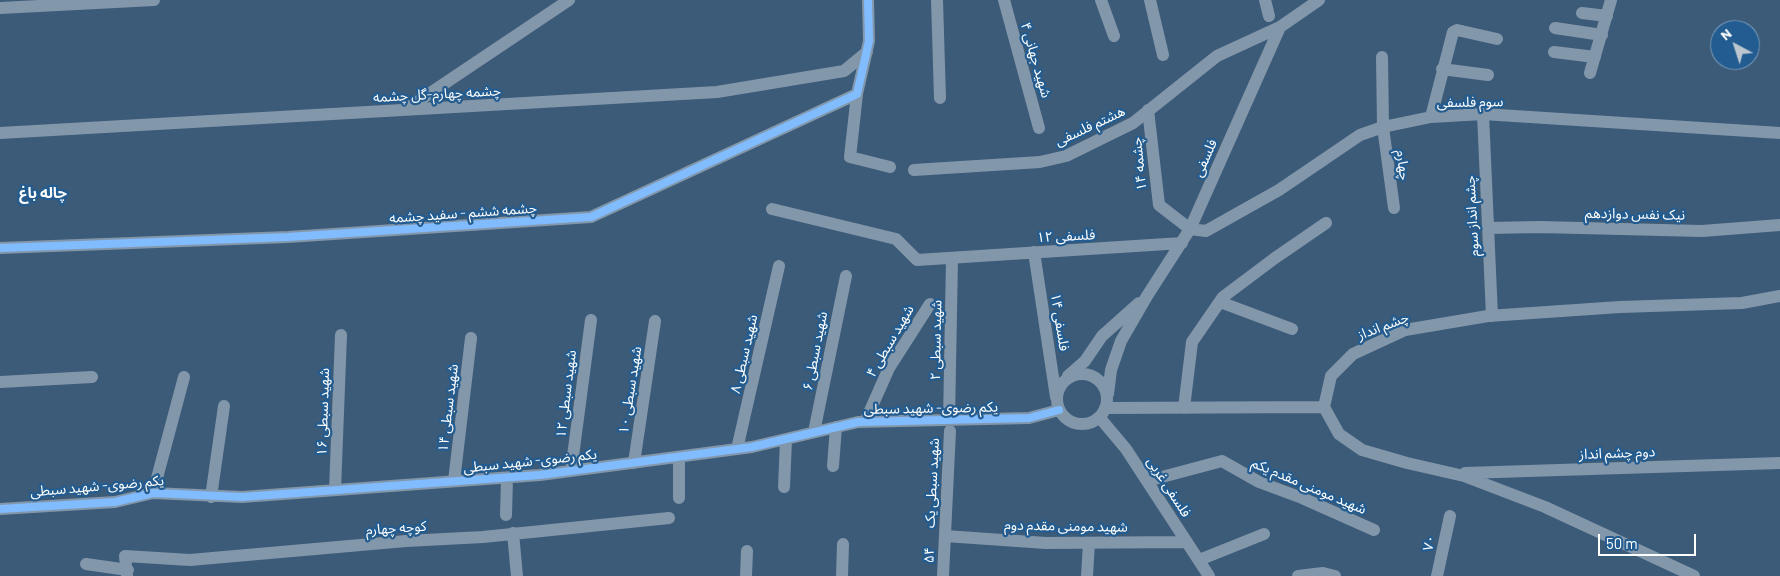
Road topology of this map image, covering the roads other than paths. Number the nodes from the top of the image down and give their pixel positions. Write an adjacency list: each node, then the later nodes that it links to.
1 (154, 0): 11 (street)
2 (569, 0): 30 (street)
3 (868, 0): 20 (street)
4 (937, 0): 29 (street)
5 (1004, 0): 35 (street, ۴ شهید جهانی)
6 (1101, 0): 18 (street)
7 (1150, 0): 22 (street)
8 (1265, 0): 13 (street)
9 (1320, 0): 15 (street, هشتم فلسفی)
10 (1610, 0): 14 (street)
11 (0, 8)
12 (1582, 13): 14 (street)
13 (1269, 16)
14 (1607, 16): 17 (street)
15 (1280, 27): 31 (street, هشتم فلسفی); 45 (street, فلسفی)
16 (1555, 28): 17 (street)
17 (1602, 35): 24 (street)
18 (1114, 36)
19 (1497, 39): 25 (street)
20 (867, 52): 28 (street); 30 (street, چشمه چهارم-گل چشمه)
21 (1554, 52): 24 (street)
22 (1163, 55)
23 (1382, 57): 34 (street, چهارم)
24 (1595, 57): 26 (street)
25 (1442, 69): 27 (street); 33 (street)
26 (1590, 73)
27 (1488, 76)
28 (857, 94): 38 (street); 47 (street, چشمه ششم - سفید چشمه)
29 (940, 98)
30 (404, 110): 37 (street, چشمه چهارم-گل چشمه)
31 (1148, 110): 39 (street, هشتم فلسفی); 45 (street, ۱۴ چشمه)
32 (1483, 114): 33 (street, سوم فلسفی); 36 (street, سوم فلسفی); 44 (street, چشم انداز سوم)
33 (1431, 117): 34 (street, سوم فلسفی)
34 (1383, 127): 40 (street, چهارم); 45 (street, سوم فلسفی)
35 (1039, 128)
36 (1780, 132)
37 (0, 133)
38 (890, 167)
39 (914, 170)
40 (1394, 208)
41 (772, 209): 49 (street, ۱۲ فلسفی)
42 (1326, 223): 54 (street)
43 (1780, 224): 44 (street, نیک نفس دوازدهم)
44 (1488, 228): 56 (street, چشم انداز سوم)
45 (1190, 229): 46 (street, فلسفی)
46 (1182, 243): 48 (street, ۱۲ فلسفی); 52 (street, فلسفی)
47 (0, 248)
48 (1034, 252): 49 (street, ۱۲ فلسفی); 67 (street, ۱۴ فلسفی)
49 (952, 259): 74 (street, ۲ شهید سبطی)
50 (779, 266): 78 (street, ۸ شهید سبطی)
51 (846, 276): 76 (street, ۶ شهید سبطی)
52 (1147, 296): 64 (street); 66 (street)
53 (1780, 296): 56 (street, چشم انداز)
54 (1220, 302): 59 (street); 70 (street)
55 (930, 304): 73 (street, ۴ شهید سبطی)
56 (1492, 316): 69 (street, چشم انداز)
57 (591, 320): 83 (street, ۱۲ شهید سبطی)
58 (655, 321): 80 (street, ۱۰ شهید سبطی)
59 (1292, 329)
60 (341, 335): 89 (street, شهید سبطی ۱۶)
61 (471, 338): 86 (street, شهید سبطی ۱۴)
62 (92, 377): 65 (street)
63 (184, 377): 90 (street)
64 (1065, 380): 66 (street); 67 (street)
65 (0, 382)
66 (1108, 394): 72 (street)
67 (1056, 397): 71 (street)
68 (224, 406): 91 (street)
69 (1324, 407): 70 (street); 84 (street)
70 (1184, 408): 72 (street)
71 (1059, 410): 72 (street); 74 (street, یکم رضوی- شهید سبطی)
72 (1102, 413): 87 (street, فلسفی غربی)
73 (865, 422): 74 (street, یکم رضوی- شهید سبطی); 75 (street, یکم رضوی- شهید سبطی)
74 (950, 426): 100 (street, شهید سبطی یک)
75 (836, 427): 76 (street, یکم رضوی- شهید سبطی); 82 (street)
76 (814, 432): 77 (street, یکم رضوی- شهید سبطی)
77 (786, 440): 78 (street, یکم رضوی- شهید سبطی); 88 (street)
78 (737, 449): 79 (street, یکم رضوی- شهید سبطی)
79 (679, 457): 80 (street, یکم رضوی- شهید سبطی); 92 (street)
80 (634, 463): 83 (street, یکم رضوی- شهید سبطی)
81 (1780, 463): 84 (street, دوم چشم انداز)
82 (833, 466)
83 (571, 471): 85 (street, یکم رضوی- شهید سبطی)
84 (1455, 474): 117 (street)
85 (507, 478): 86 (street, یکم رضوی- شهید سبطی); 94 (street)
86 (454, 481): 89 (street, یکم رضوی- شهید سبطی)
87 (1147, 481): 97 (street, شهید مومنی مقدم یکم); 101 (street, فلسفی غربی)
88 (784, 486)
89 (335, 490): 91 (street, یکم رضوی- شهید سبطی)
90 (153, 493): 91 (street, یکم رضوی- شهید سبطی); 93 (street, یکم رضوی- شهید سبطی)
91 (211, 497)
92 (679, 498)
93 (0, 509)
94 (506, 515)
95 (1450, 516): 116 (street, ۷۰)
96 (669, 518): 98 (street, کوچه چهارم)
97 (1374, 530)
98 (513, 533): 107 (street, کوچه چهارم); 108 (street)
99 (1264, 534): 105 (street)
100 (945, 536): 102 (street, شهید مومنی مقدم دوم); 111 (street, ۵۴)
101 (1187, 542): 102 (street, شهید مومنی مقدم دوم); 105 (street, فلسفی غربی)
102 (1089, 543): 112 (street)
103 (843, 544): 110 (street)
104 (747, 551): 109 (street)
105 (1199, 560): 113 (street, فلسفی غربی)
106 (86, 564): 107 (street)
107 (127, 573)
108 (517, 576)
109 (746, 576)
110 (842, 576)
111 (943, 576)
112 (1087, 576)
113 (1210, 576)
114 (1298, 576): 115 (street)
115 (1335, 576)
116 (1437, 576)
117 (1694, 576)

